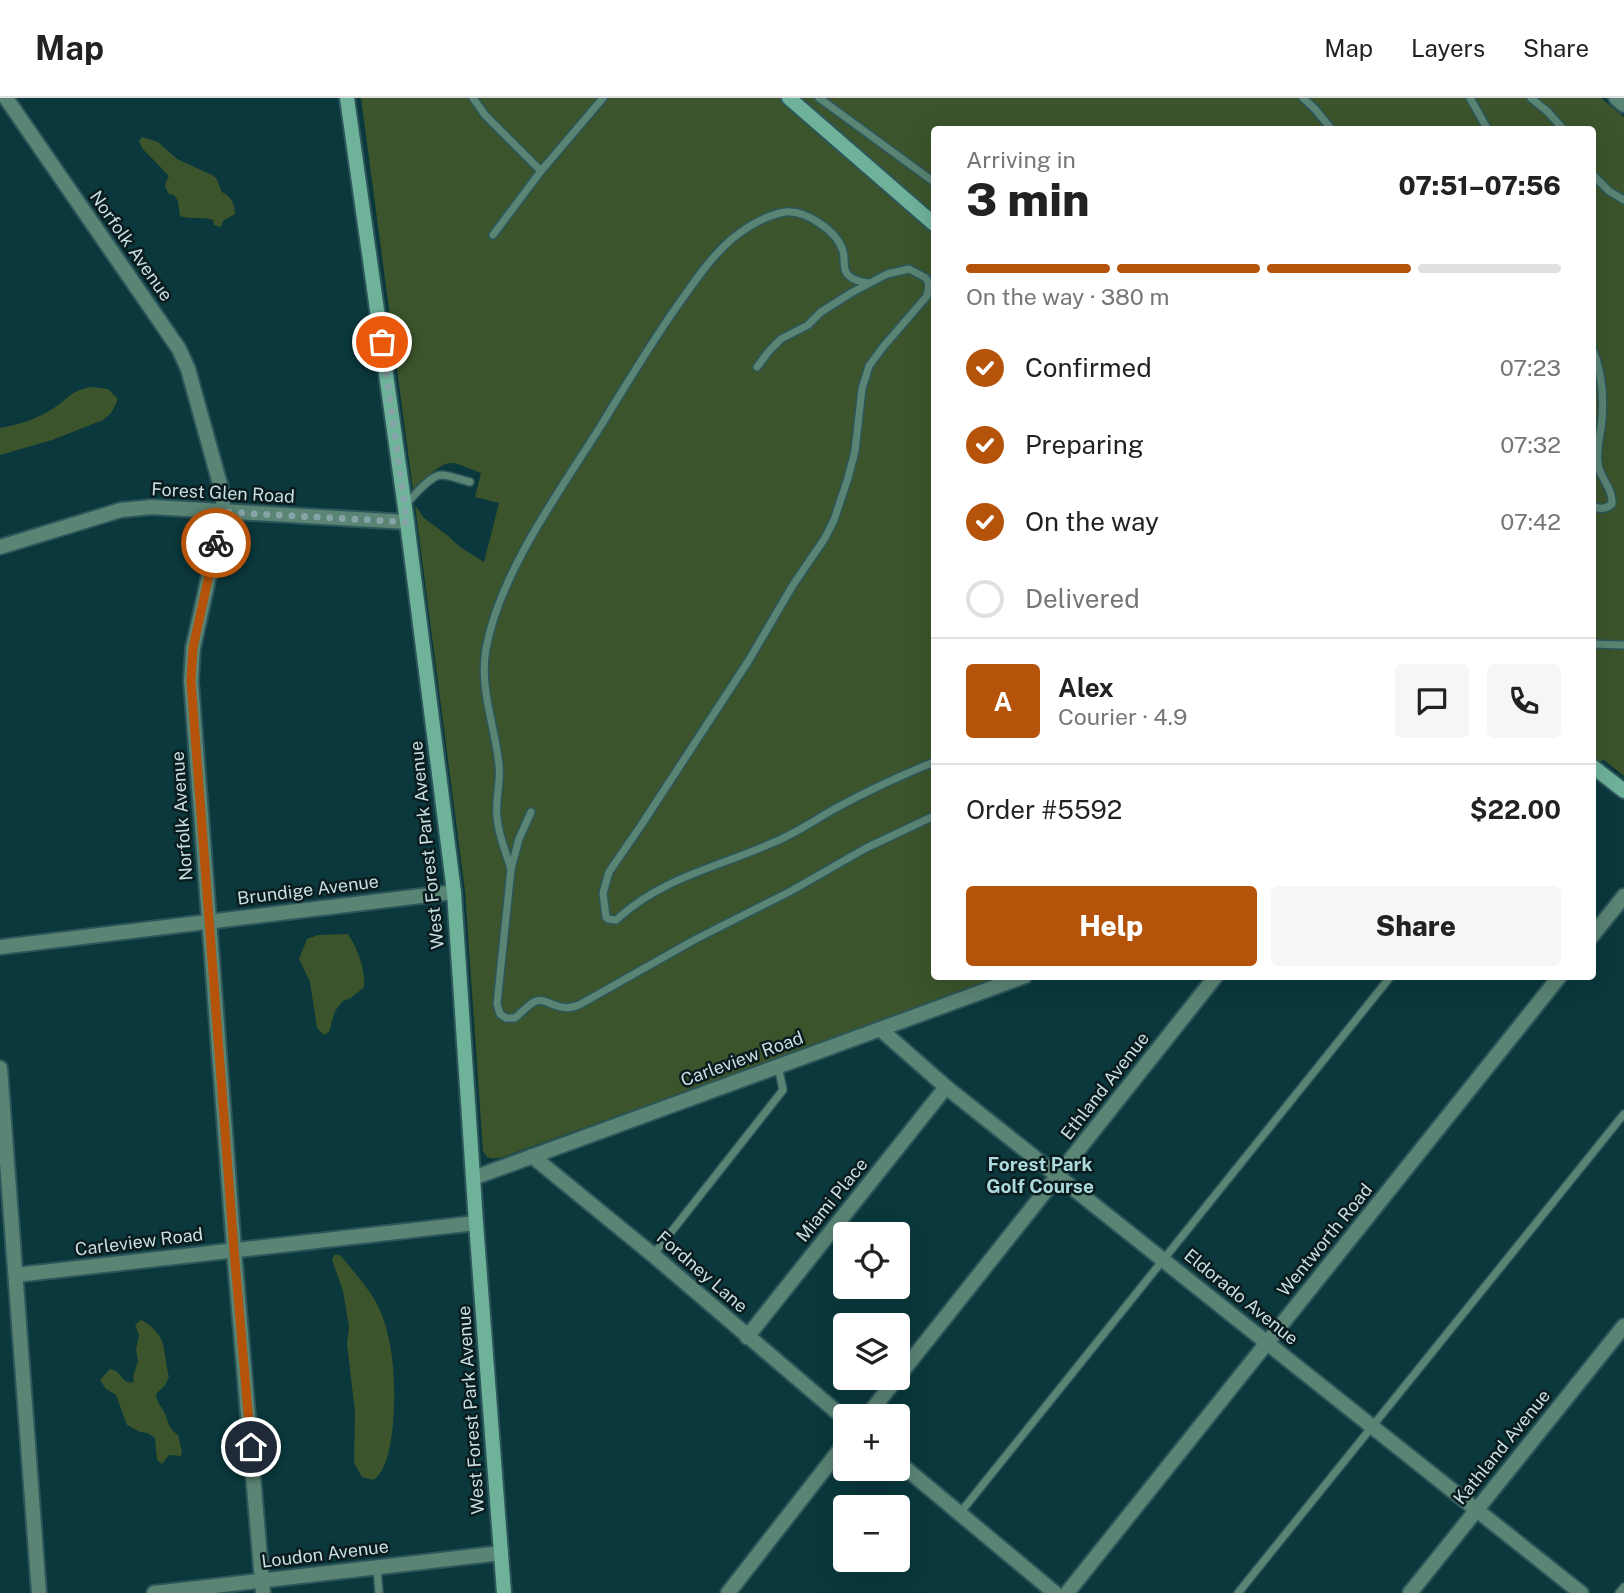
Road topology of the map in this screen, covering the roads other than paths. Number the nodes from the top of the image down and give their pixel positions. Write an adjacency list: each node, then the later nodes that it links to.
1 (6, 98): 27 (street, Norfolk Avenue)
2 (347, 98): 25 (main road, West Forest Park Avenue)
3 (473, 98): 15 (lane)
4 (603, 98): 15 (lane)
5 (789, 98): 19 (main road)
6 (819, 98): 17 (lane)
7 (1303, 98): 12 (lane)
8 (1470, 98): 13 (lane)
9 (1531, 98): 14 (lane)
10 (1616, 98): 11 (street)
11 (1624, 105)
12 (1329, 126)
13 (1486, 126)
14 (1560, 126)
15 (541, 171): 20 (lane)
16 (1596, 178): 18 (lane)
17 (931, 180)
18 (1624, 200)
19 (931, 221)
20 (493, 235)
21 (870, 283): 23 (lane); 32 (lane); 37 (lane)
22 (1596, 358): 26 (lane)
23 (757, 368)
24 (470, 482): 25 (lane)
25 (405, 505): 28 (main road, West Forest Park Avenue)
26 (1596, 507)
27 (223, 512): 28 (street, Forest Glen Road); 29 (street, Forest Glen Road); 40 (street, Norfolk Avenue)
28 (407, 522): 38 (main road, West Forest Park Avenue)
29 (0, 547)
30 (1596, 644): 31 (lane)
31 (1624, 645)
32 (931, 763)
33 (1596, 770): 34 (main road)
34 (1624, 791)
35 (531, 812): 37 (lane)
36 (931, 817): 37 (lane)
37 (510, 869)
38 (454, 892): 40 (street, Brundige Avenue); 54 (main road, West Forest Park Avenue)
39 (1624, 896): 41 (street)
40 (209, 922): 42 (street, Brundige Avenue); 56 (street, Norfolk Avenue)
41 (1596, 931)
42 (0, 947)
43 (1014, 980): 47 (street, Carleview Road)
44 (1213, 980): 53 (street, Ethland Avenue)
45 (1388, 980): 58 (lane)
46 (1557, 980): 62 (street, Wentworth Road)
47 (880, 1029): 48 (street, Carleview Road); 50 (street, Eldorado Avenue)
48 (778, 1066): 52 (street, Carleview Road); 57 (lane)
49 (0, 1068): 59 (street)
50 (946, 1087): 53 (street, Eldorado Avenue); 61 (street, Miami Place)
51 (1624, 1114): 65 (lane)
52 (532, 1156): 54 (street, Carleview Road); 57 (street, Fordney Lane)
53 (1058, 1176): 58 (street, Eldorado Avenue); 63 (street, Ethland Avenue)
54 (473, 1178): 55 (main road, West Forest Park Avenue)
55 (476, 1223): 56 (street, Carleview Road); 70 (main road, West Forest Park Avenue)
56 (234, 1250): 59 (street, Carleview Road); 72 (street, Norfolk Avenue)
57 (653, 1255): 61 (street, Fordney Lane)
58 (1163, 1260): 62 (street, Eldorado Avenue); 69 (lane)
59 (16, 1275): 74 (street)
60 (1624, 1326): 68 (street, Kathland Avenue)
61 (747, 1337): 64 (street, Fordney Lane)
62 (1267, 1342): 65 (street, Eldorado Avenue); 80 (street, Wentworth Road)
63 (877, 1404)
64 (833, 1409)
65 (1372, 1426): 68 (street, Eldorado Avenue); 81 (lane)
66 (833, 1458): 78 (street)
67 (910, 1472): 69 (street)
68 (1476, 1510): 82 (street, Kathland Avenue); 83 (street, Eldorado Avenue)
69 (960, 1514): 79 (street)
70 (501, 1553): 71 (street, Loudon Avenue); 77 (main road, West Forest Park Avenue)
71 (377, 1567): 72 (street, Loudon Avenue); 76 (lane)
72 (263, 1587): 75 (street, Loudon Avenue)
73 (1624, 1587): 84 (lane)
74 (39, 1593)
75 (162, 1593)
76 (379, 1593)
77 (504, 1593)
78 (728, 1593)
79 (1055, 1593)
80 (1067, 1593)
81 (1238, 1593)
82 (1410, 1593)
83 (1581, 1593)
84 (1619, 1593)

